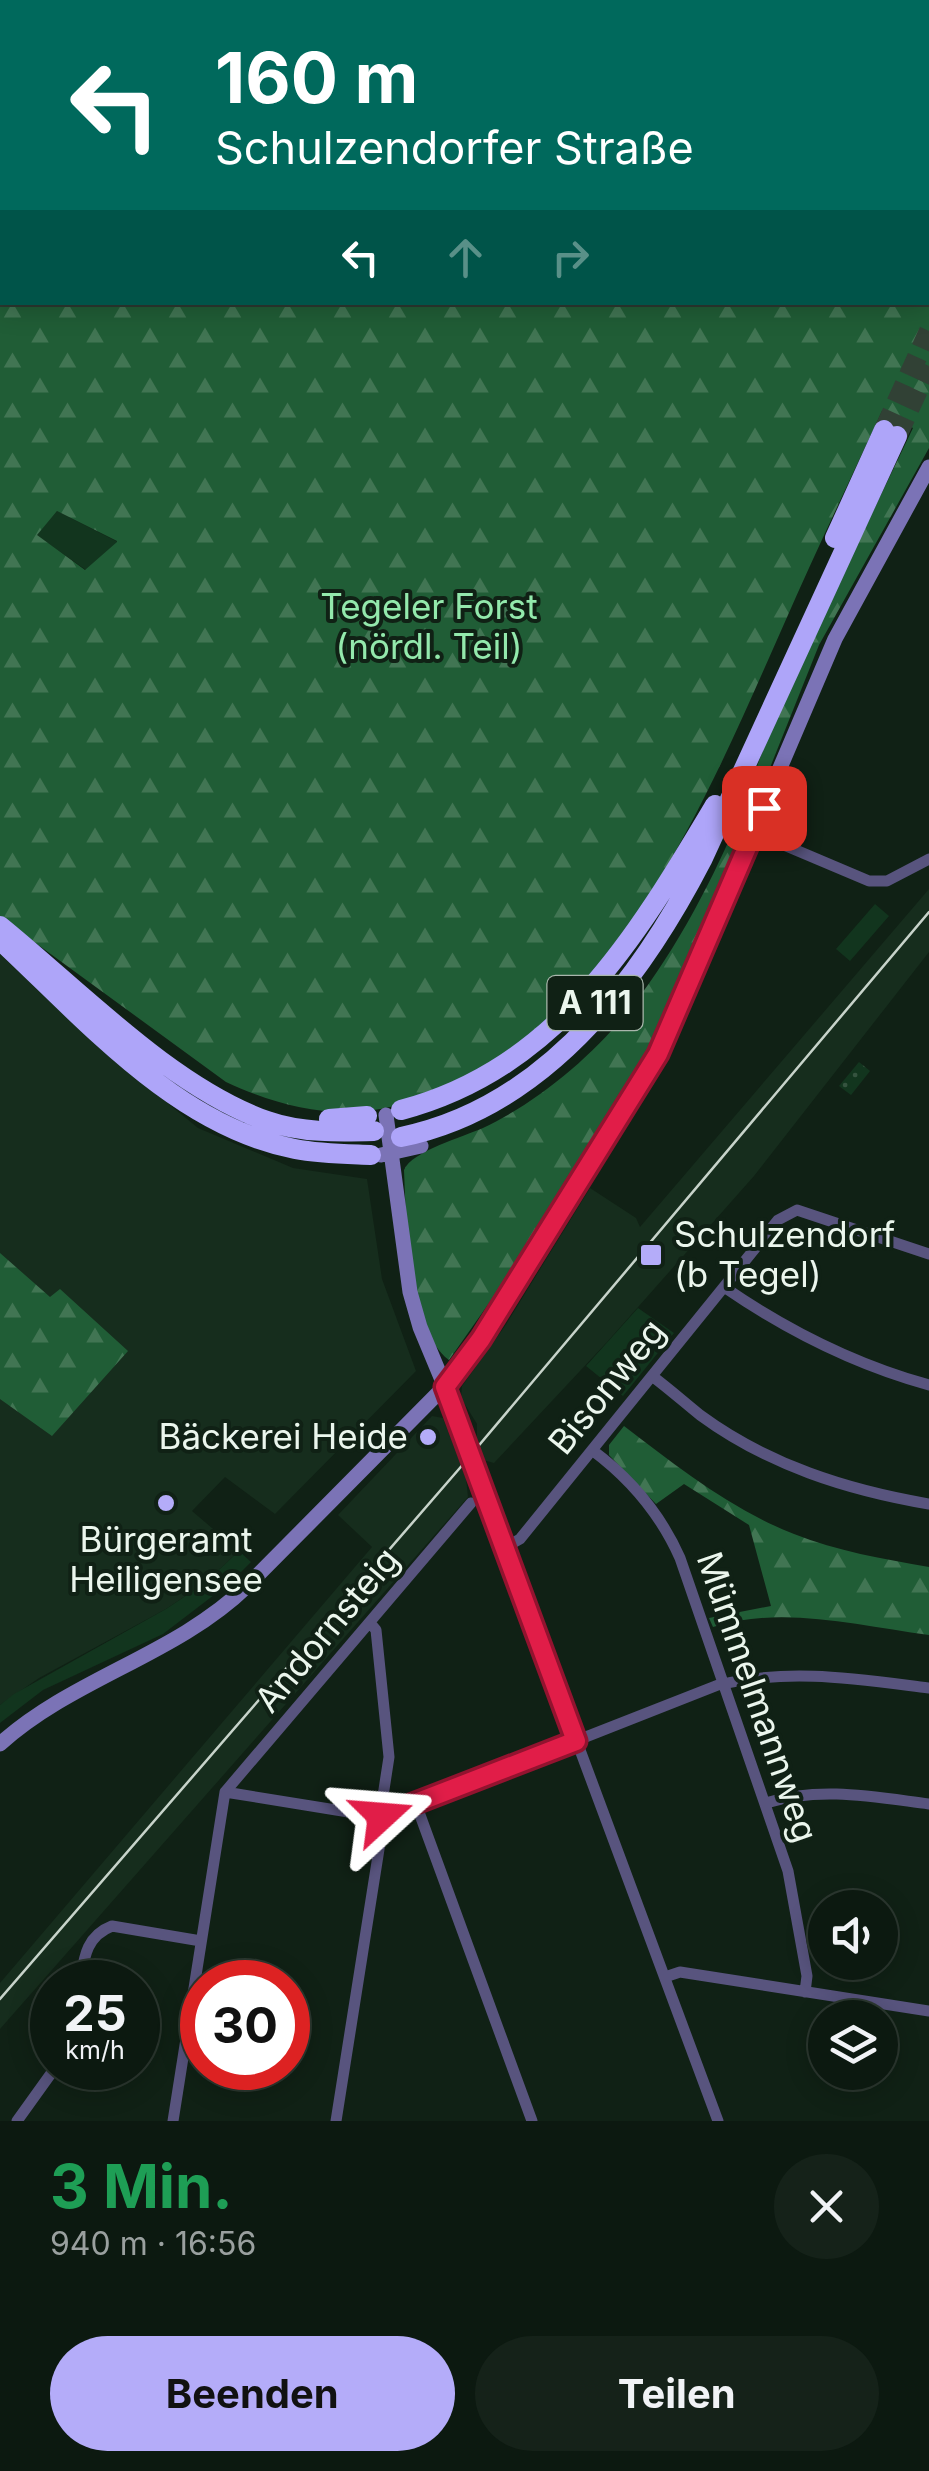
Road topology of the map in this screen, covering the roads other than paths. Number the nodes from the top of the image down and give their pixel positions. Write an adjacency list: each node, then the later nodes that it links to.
1 (929, 467): 3 (street)
2 (752, 751): 6 (highway, A 111); 6 (highway, A 111); 7 (highway)
3 (754, 832): 4 (street); 12 (street)
4 (929, 858)
5 (1, 932): 6 (highway, A 111)
6 (386, 1132): 7 (street); 12 (street)
7 (421, 1146)
8 (929, 1254): 9 (street, Bisonweg)
9 (724, 1287): 10 (street, Bisonweg); 11 (street)
10 (652, 1376): 13 (street, Bisonweg); 15 (street)
11 (929, 1385)
12 (445, 1387): 16 (street); 21 (street)
13 (592, 1450): 16 (street, Bisonweg); 18 (street, Mümmelmannweg)
14 (471, 1503): 17 (street, Andornsteig)
15 (929, 1504)
16 (504, 1548): 20 (street)
17 (371, 1624): 22 (street, Andornsteig); 26 (street)
18 (726, 1683): 19 (street); 20 (street); 23 (street, Mümmelmannweg)
19 (929, 1688)
20 (576, 1741): 24 (street); 29 (street)
21 (0, 1744)
22 (225, 1792): 26 (street); 27 (street)
23 (766, 1803): 25 (street); 30 (street, Mümmelmannweg)
24 (416, 1804): 26 (street); 36 (street)
25 (929, 1804)
26 (382, 1816): 35 (street)
27 (201, 1941): 28 (street); 34 (street)
28 (83, 1960)
29 (665, 1977): 30 (street); 37 (street)
30 (805, 1992): 31 (street)
31 (929, 2011)
32 (39, 2090): 33 (street)
33 (18, 2121)
34 (172, 2121)
35 (336, 2121)
36 (532, 2121)
37 (718, 2121)

